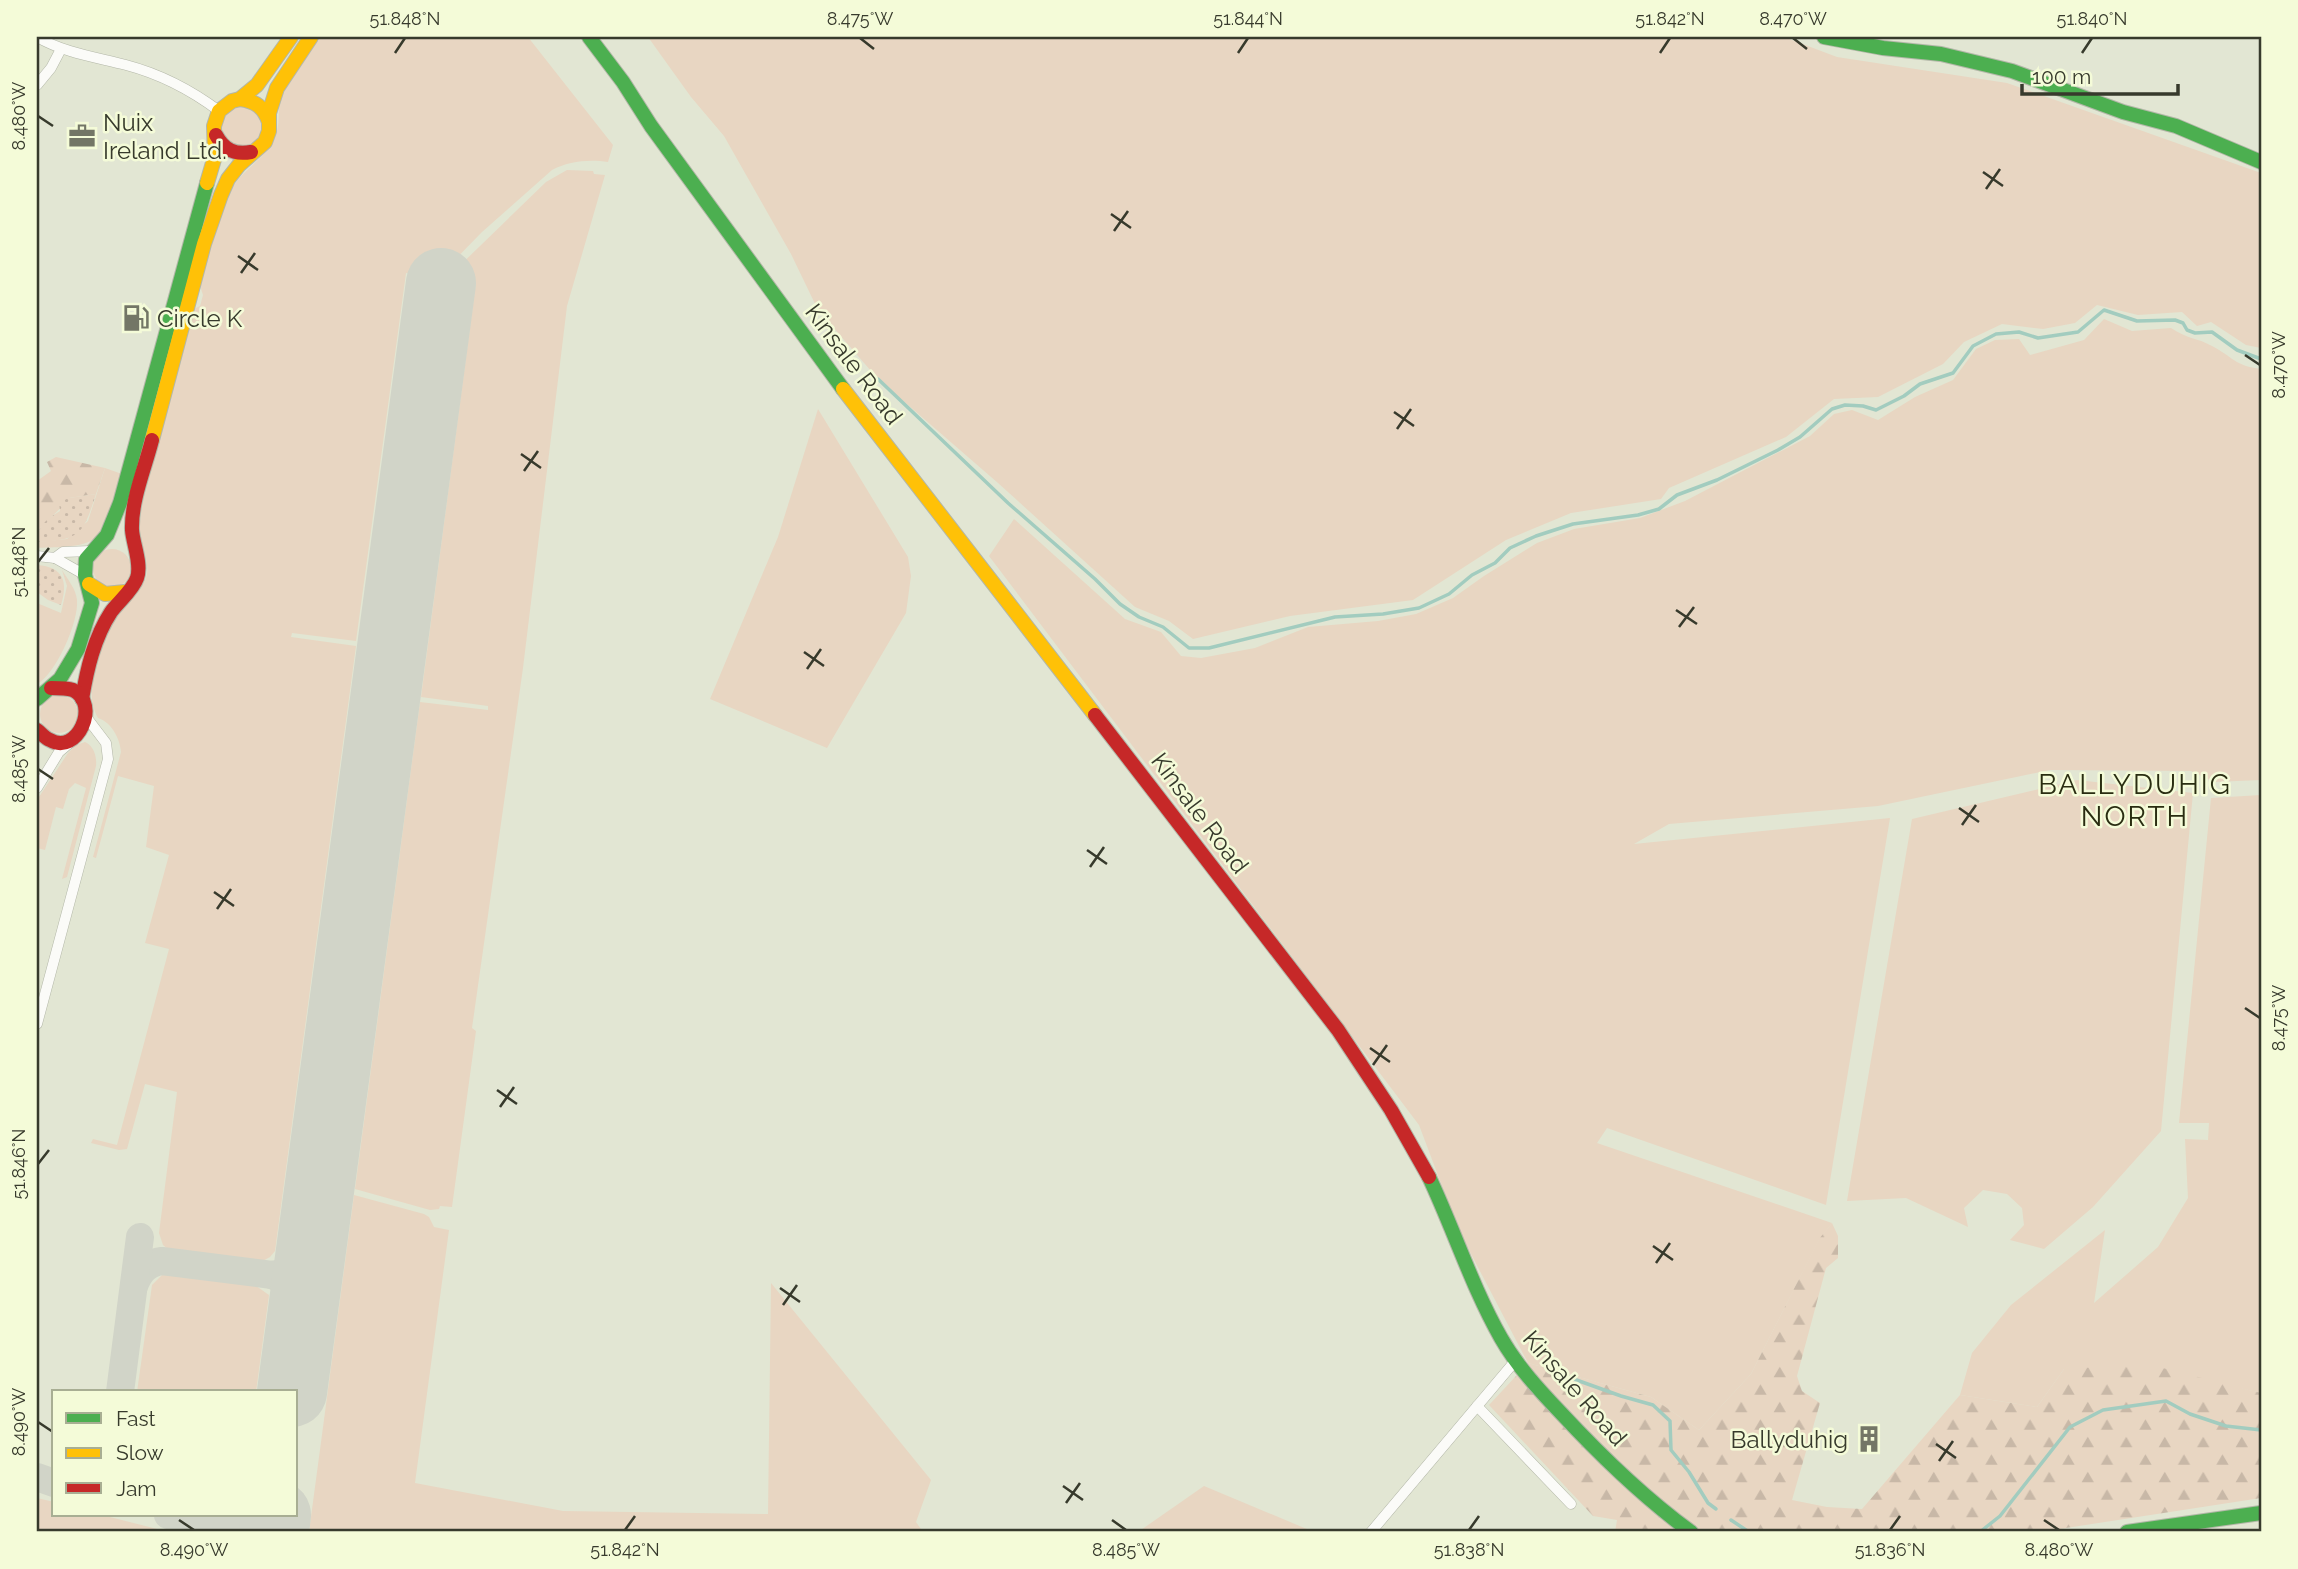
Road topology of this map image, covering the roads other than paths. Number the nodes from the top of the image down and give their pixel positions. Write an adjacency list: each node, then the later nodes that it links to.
1 (37, 37): 7 (street)
2 (291, 37): 9 (street)
3 (311, 37): 11 (street)
4 (578, 37): 12 (street, Kinsale Road)
5 (589, 37): 12 (street, Kinsale Road)
6 (1824, 37): 15 (street)
7 (61, 49): 8 (street); 10 (street)
8 (37, 85)
9 (240, 99): 10 (street); 11 (street)
10 (219, 111): 13 (street)
11 (270, 125): 14 (street)
12 (651, 125): 29 (street, Kinsale Road)
13 (215, 133): 14 (street); 16 (street)
14 (251, 152): 19 (street)
15 (2261, 162)
16 (95, 548): 18 (street); 19 (street); 20 (street)
17 (37, 556): 18 (street)
18 (55, 558): 20 (street)
19 (138, 561): 21 (street)
20 (87, 580): 21 (street); 22 (street)
21 (125, 592): 24 (street)
22 (51, 688): 23 (street); 24 (street)
23 (37, 699)
24 (82, 699): 25 (street)
25 (82, 728): 26 (street); 27 (street); 28 (street)
26 (37, 730)
27 (37, 788)
28 (37, 1024)
29 (1516, 1360): 30 (street); 34 (street, Kinsale Road)
30 (1477, 1406): 31 (street); 33 (street)
31 (1571, 1504)
32 (2261, 1513): 35 (street)
33 (1371, 1532)
34 (1691, 1532)
35 (2127, 1532)

